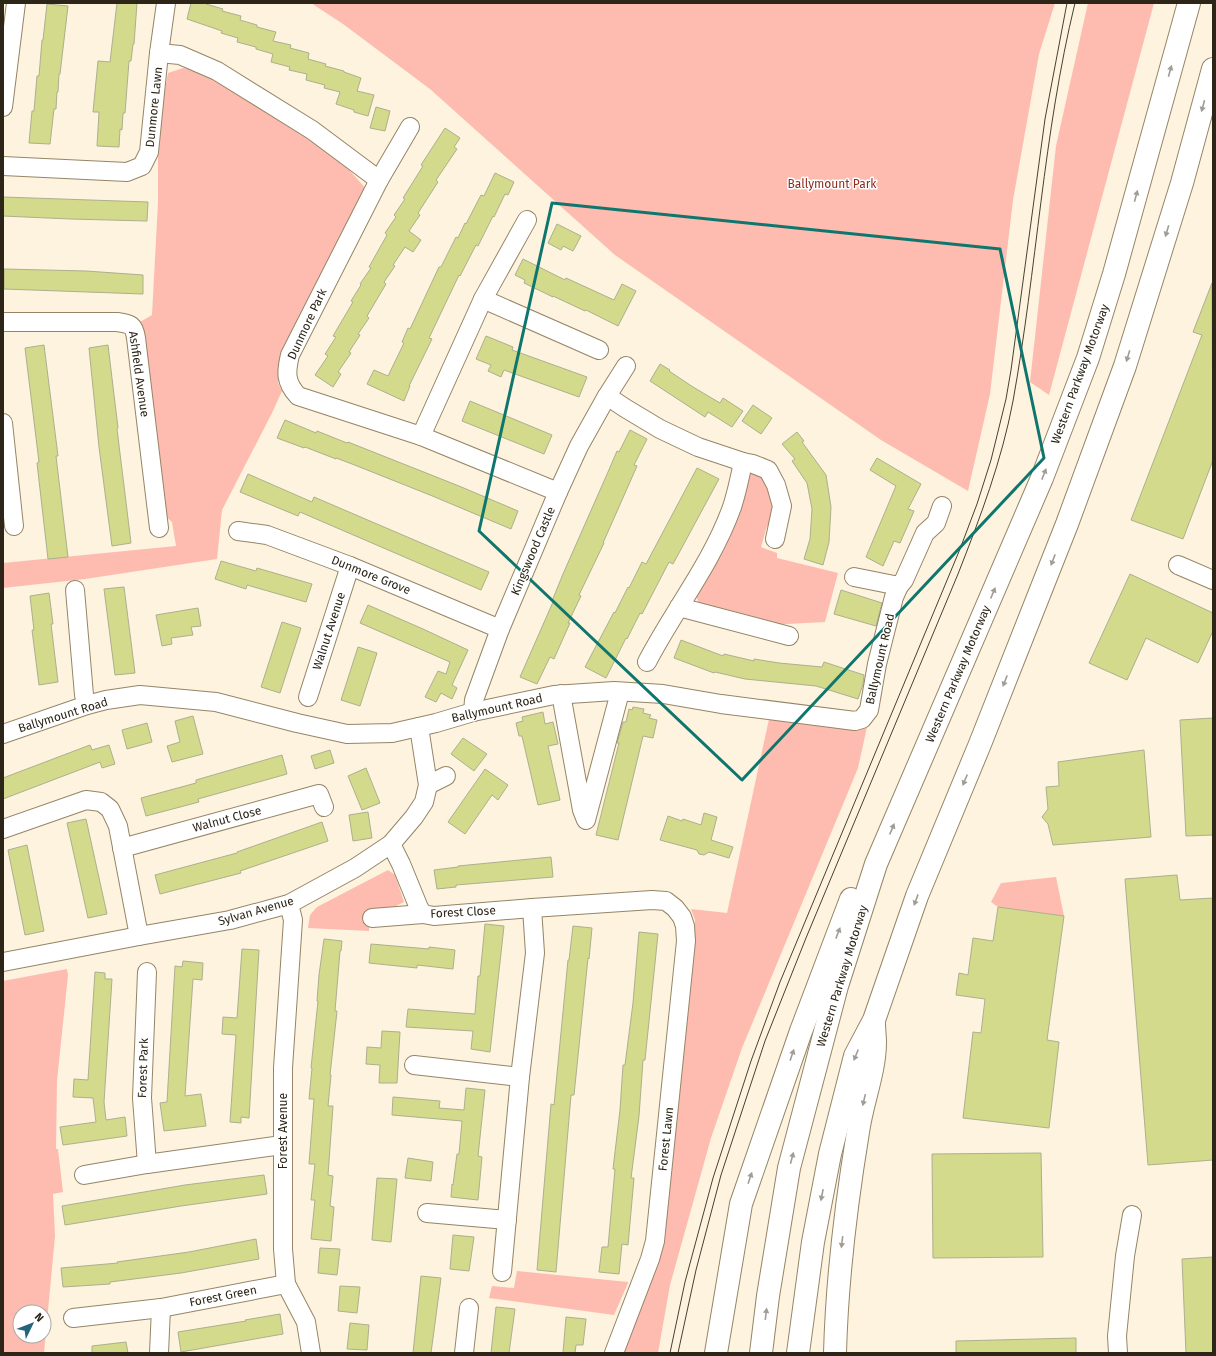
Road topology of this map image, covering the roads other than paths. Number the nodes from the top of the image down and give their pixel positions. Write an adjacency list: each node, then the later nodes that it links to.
1 (16, 3): 6 (street)
2 (166, 3): 4 (street, Dunmore Lawn)
3 (1189, 3): 48 (highway, Western Parkway Motorway, one-way to 3)
4 (159, 53): 8 (street, Dunmore Lawn); 9 (street)
5 (1213, 69): 57 (highway, one-way to 57)
6 (3, 107)
7 (410, 127): 9 (street, Dunmore Park)
8 (3, 166)
9 (379, 180): 17 (street, Dunmore Park)
10 (526, 220): 11 (street)
11 (483, 299): 13 (street); 17 (street)
12 (3, 322): 22 (street, Ashfield Avenue)
13 (599, 350)
14 (626, 366): 15 (street, Kingswood Castle)
15 (607, 396): 18 (street); 19 (street, Kingswood Castle)
16 (3, 423): 21 (street)
17 (421, 436): 19 (street, Dunmore Park)
18 (743, 462): 24 (street); 31 (street)
19 (558, 492): 32 (street, Kingswood Castle)
20 (942, 506): 29 (street, Ballymount Road)
21 (14, 526)
22 (159, 528)
23 (238, 531): 26 (street, Dunmore Grove)
24 (774, 539)
25 (1178, 565): 28 (street)
26 (350, 566): 32 (street, Dunmore Grove); 37 (street, Walnut Avenue)
27 (854, 577): 29 (street)
28 (1213, 580)
29 (898, 586): 35 (street, Ballymount Road)
30 (75, 590): 38 (street)
31 (678, 607): 33 (street); 34 (street)
32 (500, 629): 39 (street, Kingswood Castle)
33 (789, 636)
34 (647, 662)
35 (620, 692): 36 (street, Ballymount Road); 36 (street)
36 (561, 694): 39 (street, Ballymount Road)
37 (308, 697)
38 (87, 704): 40 (street, Ballymount Road); 41 (street, Ballymount Road)
39 (473, 712): 40 (street, Ballymount Road)
40 (419, 727): 43 (street, Sylvan Avenue)
41 (3, 734)
42 (446, 776): 43 (street)
43 (428, 785): 46 (street, Sylvan Avenue)
44 (324, 807): 47 (street, Walnut Close)
45 (3, 829): 47 (street)
46 (390, 844): 49 (street, Sylvan Avenue); 51 (street, Forest Close)
47 (122, 848): 54 (street)
48 (876, 864): 63 (highway, one-way to 48); 78 (highway, Western Parkway Motorway, one-way to 48)
49 (289, 904): 54 (street, Sylvan Avenue); 60 (street, Forest Avenue)
50 (532, 908): 51 (street, Forest Close); 52 (street, Forest Close); 59 (street)
51 (423, 914): 53 (street)
52 (682, 917): 75 (street, Forest Lawn)
53 (372, 918)
54 (139, 936): 55 (street, Sylvan Avenue)
55 (3, 962)
56 (147, 972): 61 (street, Forest Park)
57 (874, 1020): 79 (highway, one-way to 79); 80 (highway, one-way to 80)
58 (414, 1065): 59 (street)
59 (520, 1077): 66 (street)
60 (282, 1145): 61 (street); 68 (street, Forest Avenue)
61 (147, 1164): 62 (street)
62 (84, 1175)
63 (741, 1204): 76 (highway); 77 (highway)
64 (427, 1213): 66 (street)
65 (1132, 1216): 81 (street)
66 (507, 1220): 67 (street)
67 (502, 1272)
68 (286, 1284): 69 (street, Forest Green); 73 (street, Forest Avenue)
69 (161, 1308): 71 (street, Forest Green); 72 (street)
70 (469, 1308): 74 (street)
71 (73, 1318)
72 (159, 1353)
73 (311, 1353)
74 (464, 1353)
75 (614, 1353)
76 (708, 1353)
77 (716, 1353)
78 (761, 1353)
79 (798, 1353)
80 (835, 1353)
81 (1118, 1353)

